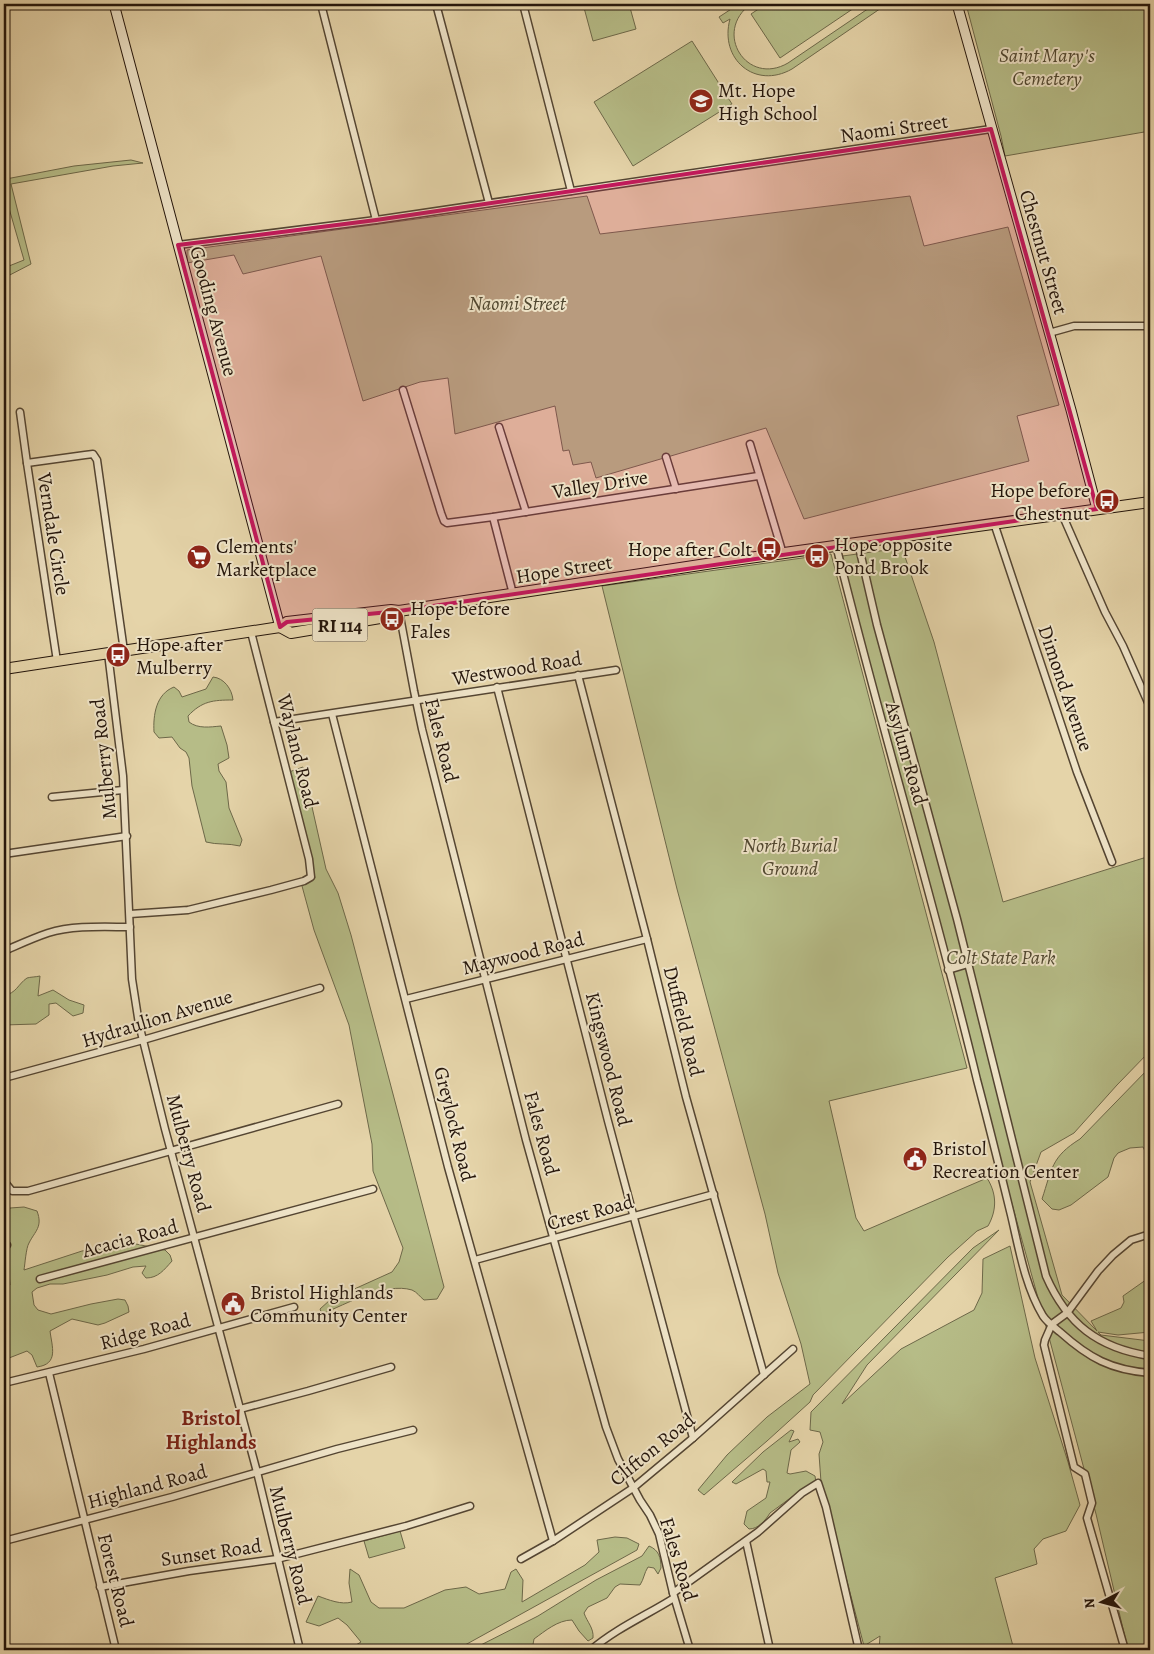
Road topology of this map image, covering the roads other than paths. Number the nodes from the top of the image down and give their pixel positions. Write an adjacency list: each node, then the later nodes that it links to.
1 (114, 4): 10 (main road, Gooding Avenue)
2 (321, 4): 9 (street)
3 (436, 4): 8 (street)
4 (523, 4): 7 (street)
5 (958, 4): 6 (main road, Chestnut Street)
6 (992, 129): 7 (street, Naomi Street); 12 (main road, Chestnut Street)
7 (572, 191): 8 (street, Naomi Street)
8 (489, 203): 9 (street, Naomi Street)
9 (376, 220): 10 (street, Naomi Street)
10 (178, 245): 32 (main road, Gooding Avenue)
11 (1150, 326): 12 (street)
12 (1049, 333): 22 (main road, Chestnut Street)
13 (403, 390): 25 (street, Valley Drive)
14 (20, 412): 18 (street, Verndale Circle)
15 (499, 427): 23 (street)
16 (750, 444): 19 (street)
17 (666, 458): 20 (street)
18 (27, 464): 34 (street); 36 (street, Verndale Circle)
19 (758, 476): 20 (street, Valley Drive); 29 (street)
20 (676, 489): 23 (street, Valley Drive)
21 (1150, 502): 22 (main road, Hope Street / RI 114)
22 (1097, 509): 24 (main road, Hope Street / RI 114)
23 (526, 512): 25 (street, Valley Drive)
24 (1062, 514): 26 (main road, Hope Street / RI 114); 42 (street)
25 (493, 517): 30 (street)
26 (994, 523): 27 (main road, Hope Street / RI 114); 49 (street, Dimond Avenue)
27 (858, 542): 28 (main road, Hope Street / RI 114); 55 (street, Asylum Road)
28 (836, 546): 29 (main road, Hope Street / RI 114); 56 (street, Asylum Road)
29 (782, 554): 30 (main road, Hope Street / RI 114)
30 (513, 594): 31 (main road, Hope Street / RI 114)
31 (399, 611): 32 (main road, Hope Street / RI 114); 41 (street, Fales Road)
32 (280, 628): 33 (main road, Hope Street / RI 114)
33 (251, 632): 34 (main road, Hope Street / RI 114); 44 (street, Wayland Road)
34 (124, 651): 35 (main road, Hope Street / RI 114)
35 (108, 653): 36 (main road, Hope Street / RI 114); 45 (street, Mulberry Road)
36 (57, 661): 37 (main road, Hope Street / RI 114)
37 (4, 669)
38 (616, 670): 39 (street, Westwood Road)
39 (578, 674): 40 (street, Westwood Road); 52 (street, Duffield Road)
40 (497, 687): 41 (street, Westwood Road); 54 (street, Kingswood Road)
41 (416, 701): 43 (street, Westwood Road); 57 (street, Fales Road)
42 (1150, 707)
43 (332, 714): 44 (street, Westwood Road); 59 (street, Greylock Road)
44 (274, 722): 50 (street, Wayland Road)
45 (123, 790): 46 (street); 47 (street, Mulberry Road)
46 (52, 797)
47 (127, 836): 48 (street); 50 (street, Mulberry Road)
48 (4, 854)
49 (1112, 862)
50 (130, 914): 51 (street, Mulberry Road)
51 (130, 927): 53 (street); 60 (street, Mulberry Road)
52 (647, 939): 54 (street, Maywood Road); 66 (street, Duffield Road)
53 (4, 951)
54 (566, 958): 57 (street, Maywood Road); 67 (street, Kingswood Road)
55 (968, 964): 56 (street); 74 (street, Asylum Road)
56 (948, 970): 75 (street, Asylum Road)
57 (485, 978): 59 (street, Maywood Road); 70 (street, Fales Road)
58 (320, 988): 60 (street, Hydraulion Avenue)
59 (406, 999): 71 (street, Greylock Road)
60 (143, 1040): 61 (street, Hydraulion Avenue); 63 (street, Mulberry Road)
61 (4, 1078)
62 (338, 1104): 63 (street)
63 (171, 1151): 64 (street); 69 (street, Mulberry Road)
64 (4, 1182)
65 (373, 1189): 69 (street, Acacia Road)
66 (714, 1194): 67 (street, Crest Road); 82 (street, Duffield Road)
67 (634, 1217): 70 (street, Crest Road); 86 (street, Kingswood Road)
68 (1150, 1234): 74 (street)
69 (194, 1238): 72 (street, Acacia Road); 76 (street, Mulberry Road)
70 (554, 1239): 71 (street, Crest Road); 88 (street, Fales Road)
71 (474, 1260): 92 (street, Greylock Road)
72 (40, 1279)
73 (294, 1307): 76 (street, Ridge Road)
74 (1068, 1313): 75 (street); 78 (street)
75 (1052, 1324): 81 (street); 104 (street)
76 (218, 1328): 80 (street, Ridge Road); 84 (street, Mulberry Road)
77 (793, 1349): 82 (street, Clifton Road)
78 (1150, 1356)
79 (391, 1367): 84 (street)
80 (49, 1373): 83 (street, Ridge Road); 90 (street, Forest Road)
81 (1150, 1374)
82 (764, 1375): 86 (street, Clifton Road)
83 (4, 1383)
84 (240, 1409): 87 (street, Mulberry Road)
85 (413, 1430): 87 (street, Highland Road)
86 (693, 1438): 88 (street, Clifton Road)
87 (257, 1472): 90 (street, Highland Road); 94 (street, Mulberry Road)
88 (633, 1488): 92 (street, Clifton Road); 97 (street, Fales Road)
89 (470, 1506): 94 (street, Sunset Road)
90 (84, 1520): 91 (street, Highland Road); 96 (street, Forest Road)
91 (4, 1541)
92 (553, 1541): 95 (street, Clifton Road)
93 (746, 1541): 97 (street); 102 (street); 103 (street)
94 (277, 1559): 96 (street, Sunset Road); 99 (street, Mulberry Road)
95 (521, 1559)
96 (100, 1586): 98 (street, Forest Road)
97 (673, 1596): 100 (street); 101 (street, Fales Road)
98 (116, 1650)
99 (300, 1650)
100 (591, 1650)
101 (690, 1650)
102 (770, 1650)
103 (859, 1650)
104 (1124, 1650)

